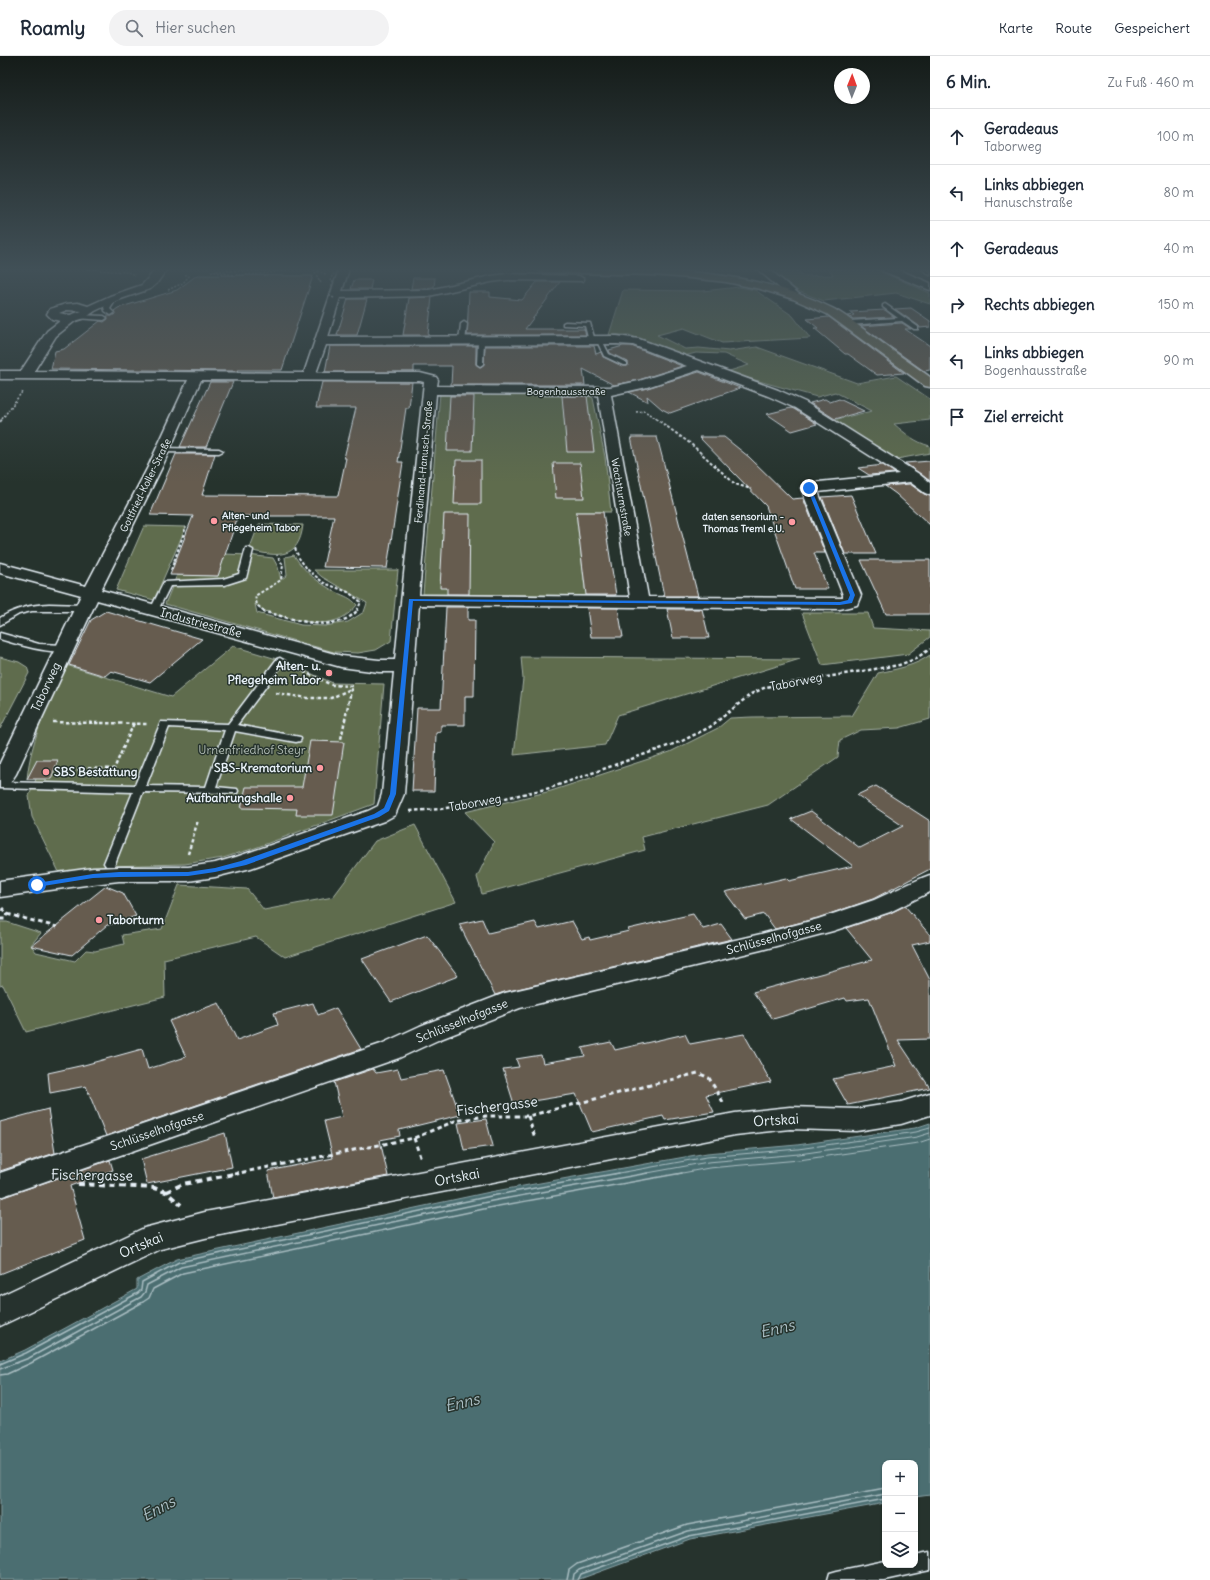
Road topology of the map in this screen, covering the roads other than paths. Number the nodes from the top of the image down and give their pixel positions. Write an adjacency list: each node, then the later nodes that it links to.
1 (48, 340): 11 (street)
2 (873, 340): 14 (main road)
3 (322, 341): 5 (street); 13 (street)
4 (596, 341): 6 (street); 8 (lane); 9 (street)
5 (462, 342): 6 (street)
6 (481, 342): 7 (lane)
7 (480, 364)
8 (624, 364)
9 (699, 366): 16 (street, Bogenhausstraße); 19 (street)
10 (0, 375): 11 (street)
11 (29, 375): 12 (street)
12 (196, 376): 13 (street); 17 (street, Gottfried-Koller-Straße)
13 (308, 377): 15 (street, Ferdinand-Hanusch-Straße)
14 (930, 383)
15 (430, 390): 16 (street, Bogenhausstraße); 24 (street, Ferdinand-Hanusch-Straße)
16 (604, 392): 25 (street, Wachtturmstraße)
17 (163, 450): 18 (lane); 23 (street, Gottfried-Koller-Straße)
18 (219, 450)
19 (914, 477): 20 (street); 25 (street)
20 (930, 490)
21 (249, 550): 26 (lane)
22 (0, 568): 23 (street, Industriestraße)
23 (88, 600): 26 (street, Industriestraße); 27 (lane); 29 (street, Taborweg)
24 (410, 600): 25 (street); 31 (street, Ferdinand-Hanusch-Straße)
25 (640, 602)
26 (154, 610): 31 (street, Industriestraße)
27 (0, 622)
28 (0, 636): 29 (lane)
29 (65, 648): 34 (street, Taborweg)
30 (280, 661): 32 (lane)
31 (404, 666): 41 (street, Ferdinand-Hanusch-Straße)
32 (231, 727): 33 (lane); 36 (lane); 37 (lane)
33 (296, 738)
34 (0, 781)
35 (0, 785): 36 (lane)
36 (140, 789): 37 (lane); 39 (lane)
37 (210, 790): 38 (lane)
38 (233, 791)
39 (110, 863)
40 (930, 883): 43 (street, Schlüsselhofgasse)
41 (0, 889)
42 (930, 1104): 44 (street, Ortskai)
43 (0, 1185)
44 (0, 1312)
45 (930, 1561): 46 (lane)
46 (918, 1563)
47 (897, 1568): 48 (lane)
48 (837, 1580)

